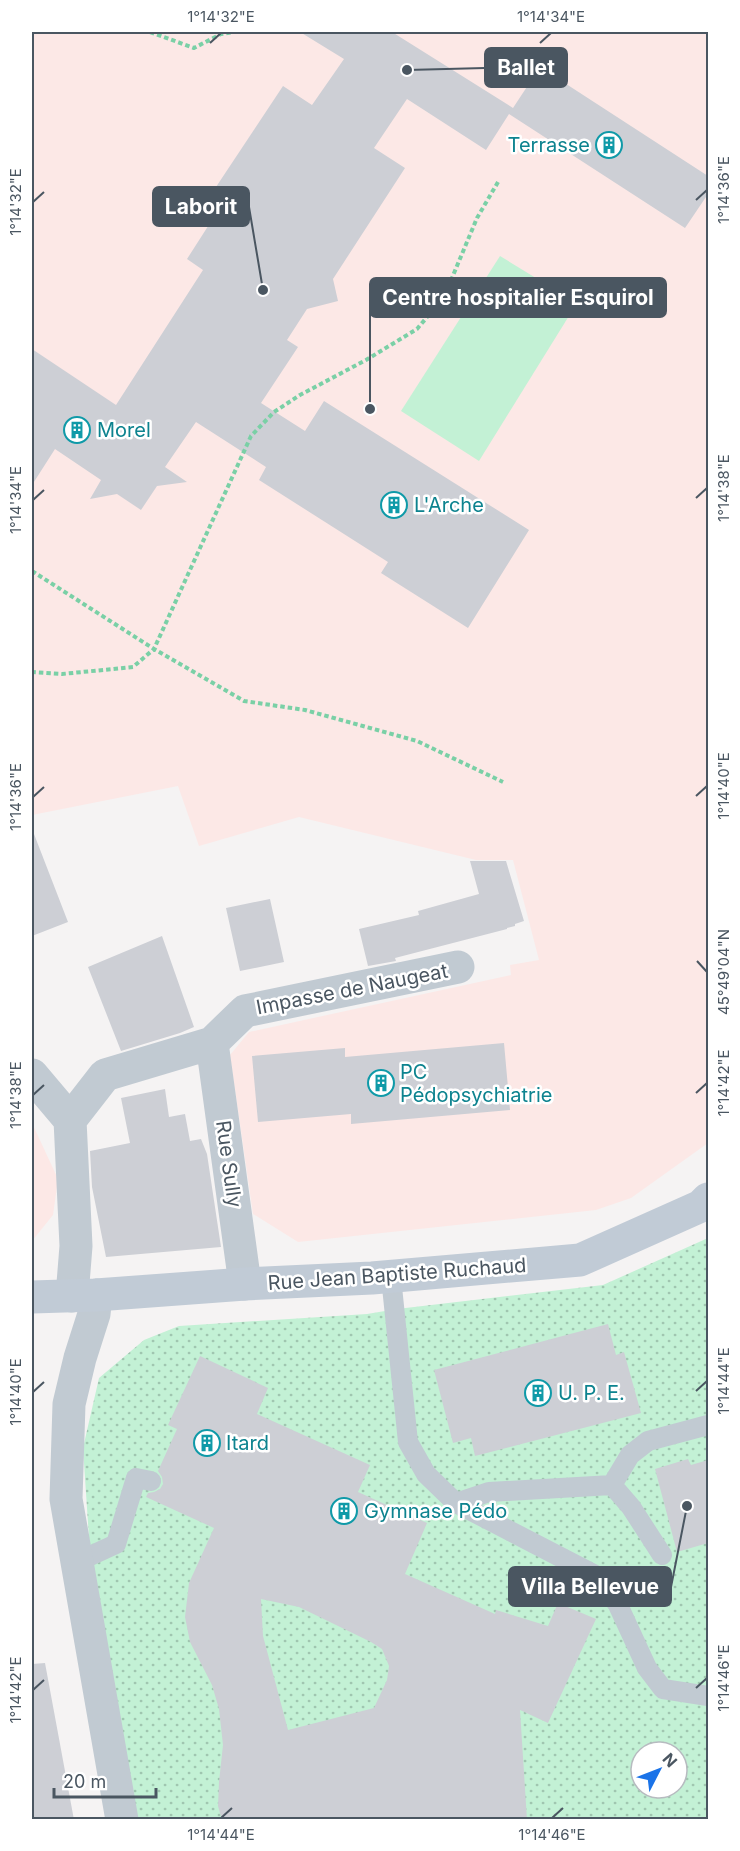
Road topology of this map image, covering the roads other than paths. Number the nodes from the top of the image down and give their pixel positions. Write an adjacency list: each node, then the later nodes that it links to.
1 (458, 967): 2 (street, Impasse de Naugeat)
2 (212, 1043): 4 (street, Impasse de Naugeat); 7 (street, Rue Sully)
3 (32, 1075): 4 (street)
4 (70, 1119): 8 (street)
5 (708, 1199): 6 (main road, Rue Jean Baptiste Ruchaud)
6 (392, 1277): 7 (main road, Rue Jean Baptiste Ruchaud); 13 (lane)
7 (245, 1284): 8 (main road, Rue Jean Baptiste Ruchaud)
8 (84, 1296): 9 (main road, Rue Jean Baptiste Ruchaud); 15 (street)
9 (32, 1297)
10 (708, 1425): 12 (lane)
11 (151, 1480): 15 (lane)
12 (612, 1485): 13 (lane); 14 (lane)
13 (456, 1503): 16 (lane)
14 (662, 1555)
15 (77, 1562): 17 (street)
16 (708, 1696)
17 (122, 1820)

